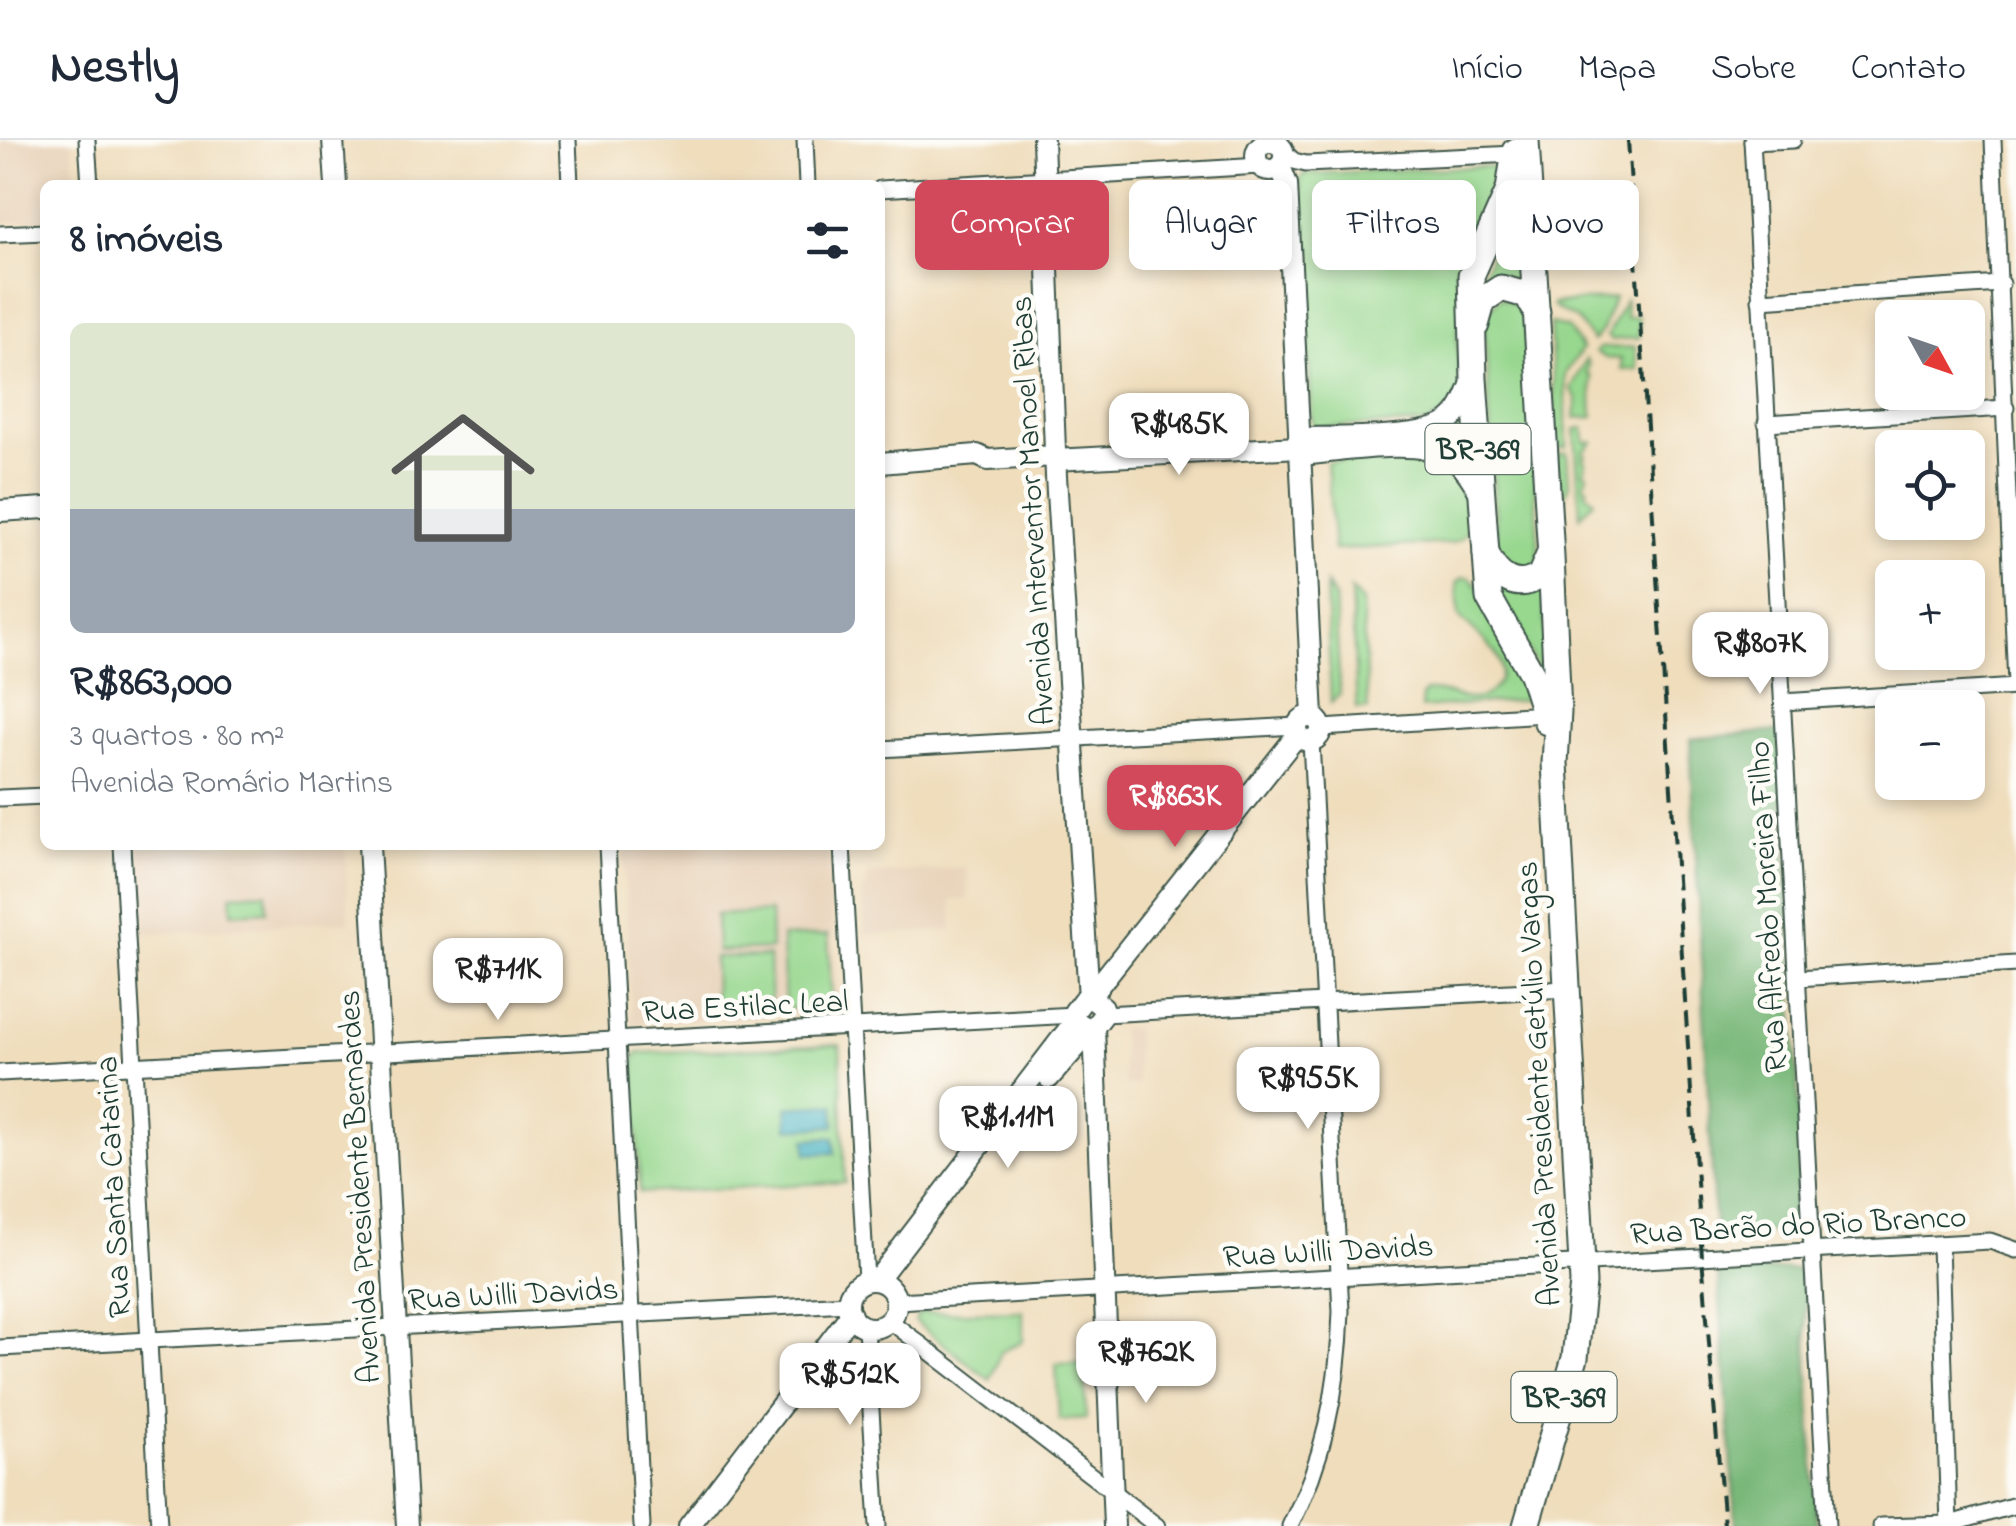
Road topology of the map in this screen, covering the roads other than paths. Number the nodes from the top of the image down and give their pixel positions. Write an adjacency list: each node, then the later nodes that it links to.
1 (87, 140): 12 (street)
2 (322, 140): 13 (street)
3 (333, 140): 14 (street)
4 (568, 140): 15 (street)
5 (805, 140): 16 (street)
6 (1043, 140): 17 (street, Avenida Interventor Manoel Ribas)
7 (1793, 140): 9 (street)
8 (1992, 140): 24 (street)
9 (1752, 141): 25 (street, Rua Alfredo Moreira Filho)
10 (1519, 145): 11 (street); 26 (main road, Avenida Presidente Getúlio Vargas / BR-369); 27 (main road, Avenida Presidente Getúlio Vargas / BR-369)
11 (1265, 150): 18 (street); 30 (street)
12 (90, 180)
13 (325, 180)
14 (336, 180)
15 (570, 180)
16 (808, 180)
17 (1045, 180)
18 (1052, 180)
19 (915, 187): 20 (street)
20 (885, 188)
21 (40, 232): 22 (street)
22 (0, 234)
23 (1048, 270): 31 (street, Avenida Interventor Manoel Ribas)
24 (2000, 284): 25 (street); 28 (street)
25 (1760, 300): 29 (street, Rua Alfredo Moreira Filho)
26 (1537, 312): 27 (main road); 39 (main road, Avenida Presidente Getúlio Vargas / BR-369)
27 (1474, 366): 30 (street); 33 (main road, Avenida Presidente Getúlio Vargas / BR-369)
28 (2006, 408): 29 (street); 40 (street)
29 (1766, 423): 41 (street, Rua Alfredo Moreira Filho)
30 (1299, 446): 31 (street); 33 (street); 43 (street)
31 (1055, 458): 32 (street); 44 (street, Avenida Interventor Manoel Ribas)
32 (885, 462)
33 (1481, 494): 38 (main road, Avenida Presidente Getúlio Vargas / BR-369)
34 (40, 508): 35 (street)
35 (0, 511)
36 (40, 518): 37 (street)
37 (0, 520)
38 (1484, 549): 39 (main road); 42 (main road, Avenida Presidente Getúlio Vargas / BR-369)
39 (1551, 549): 46 (main road, Avenida Presidente Getúlio Vargas / BR-369)
40 (2016, 686): 41 (street)
41 (1782, 702): 56 (street, Rua Alfredo Moreira Filho)
42 (1545, 714): 43 (street); 46 (main road, Avenida Presidente Getúlio Vargas / BR-369)
43 (1308, 731): 44 (street); 58 (street); 59 (street)
44 (1074, 738): 45 (street); 59 (street, Avenida Interventor Manoel Ribas)
45 (885, 750)
46 (1555, 751): 57 (main road, Avenida Presidente Getúlio Vargas / BR-369)
47 (40, 796): 48 (street)
48 (0, 798)
49 (122, 850): 63 (street, Rua Santa Catarina)
50 (360, 850): 54 (street, Avenida Presidente Bernardes)
51 (370, 850): 54 (street, Avenida Presidente Bernardes)
52 (606, 850): 61 (street)
53 (842, 850): 60 (street)
54 (370, 940): 62 (street, Avenida Presidente Bernardes)
55 (2016, 964): 56 (street)
56 (1798, 978): 67 (street, Rua Alfredo Moreira Filho)
57 (1566, 989): 58 (street, Rua Estilac Leal); 68 (main road, Avenida Presidente Getúlio Vargas / BR-369)
58 (1323, 1001): 59 (street, Rua Estilac Leal); 69 (street)
59 (1090, 1014): 60 (street, Rua Estilac Leal); 70 (street, Avenida Interventor Manoel Ribas); 71 (street)
60 (852, 1027): 61 (street, Rua Estilac Leal); 71 (street)
61 (616, 1039): 62 (street, Rua Estilac Leal); 72 (street)
62 (376, 1054): 63 (street, Rua Estilac Leal); 74 (street, Avenida Presidente Bernardes)
63 (132, 1066): 64 (street, Rua Estilac Leal); 75 (street, Rua Santa Catarina)
64 (0, 1073)
65 (1940, 1244): 66 (street, Rua Barão do Rio Branco); 67 (street, Rua Barão do Rio Branco); 79 (street)
66 (2016, 1250)
67 (1814, 1251): 68 (street, Rua Barão do Rio Branco); 92 (street, Rua Alfredo Moreira Filho)
68 (1582, 1265): 69 (street, Rua Willi Davids); 91 (main road, Avenida Presidente Getúlio Vargas / BR-369)
69 (1340, 1276): 70 (street, Rua Willi Davids); 90 (street)
70 (1107, 1283): 71 (street, Rua Willi Davids); 77 (street, Avenida Interventor Manoel Ribas)
71 (884, 1294): 73 (street); 73 (street); 77 (street)
72 (630, 1315): 73 (street, Rua Willi Davids); 74 (street, Rua Willi Davids); 83 (street)
73 (856, 1317): 84 (street); 85 (street); 86 (street)
74 (390, 1327): 75 (street, Rua Willi Davids); 81 (street, Avenida Presidente Bernardes); 82 (street, Avenida Presidente Bernardes)
75 (148, 1340): 76 (street, Rua Willi Davids); 80 (street, Rua Santa Catarina)
76 (0, 1348)
77 (1118, 1497): 87 (street, Avenida Interventor Manoel Ribas); 88 (street, Avenida Interventor Manoel Ribas); 89 (street)
78 (2016, 1505): 79 (street)
79 (1950, 1525): 93 (street)
80 (159, 1526)
81 (396, 1526)
82 (407, 1526)
83 (642, 1526)
84 (688, 1526)
85 (703, 1526)
86 (878, 1526)
87 (1114, 1526)
88 (1126, 1526)
89 (1157, 1526)
90 (1290, 1526)
91 (1526, 1526)
92 (1826, 1526)
93 (1881, 1526)

